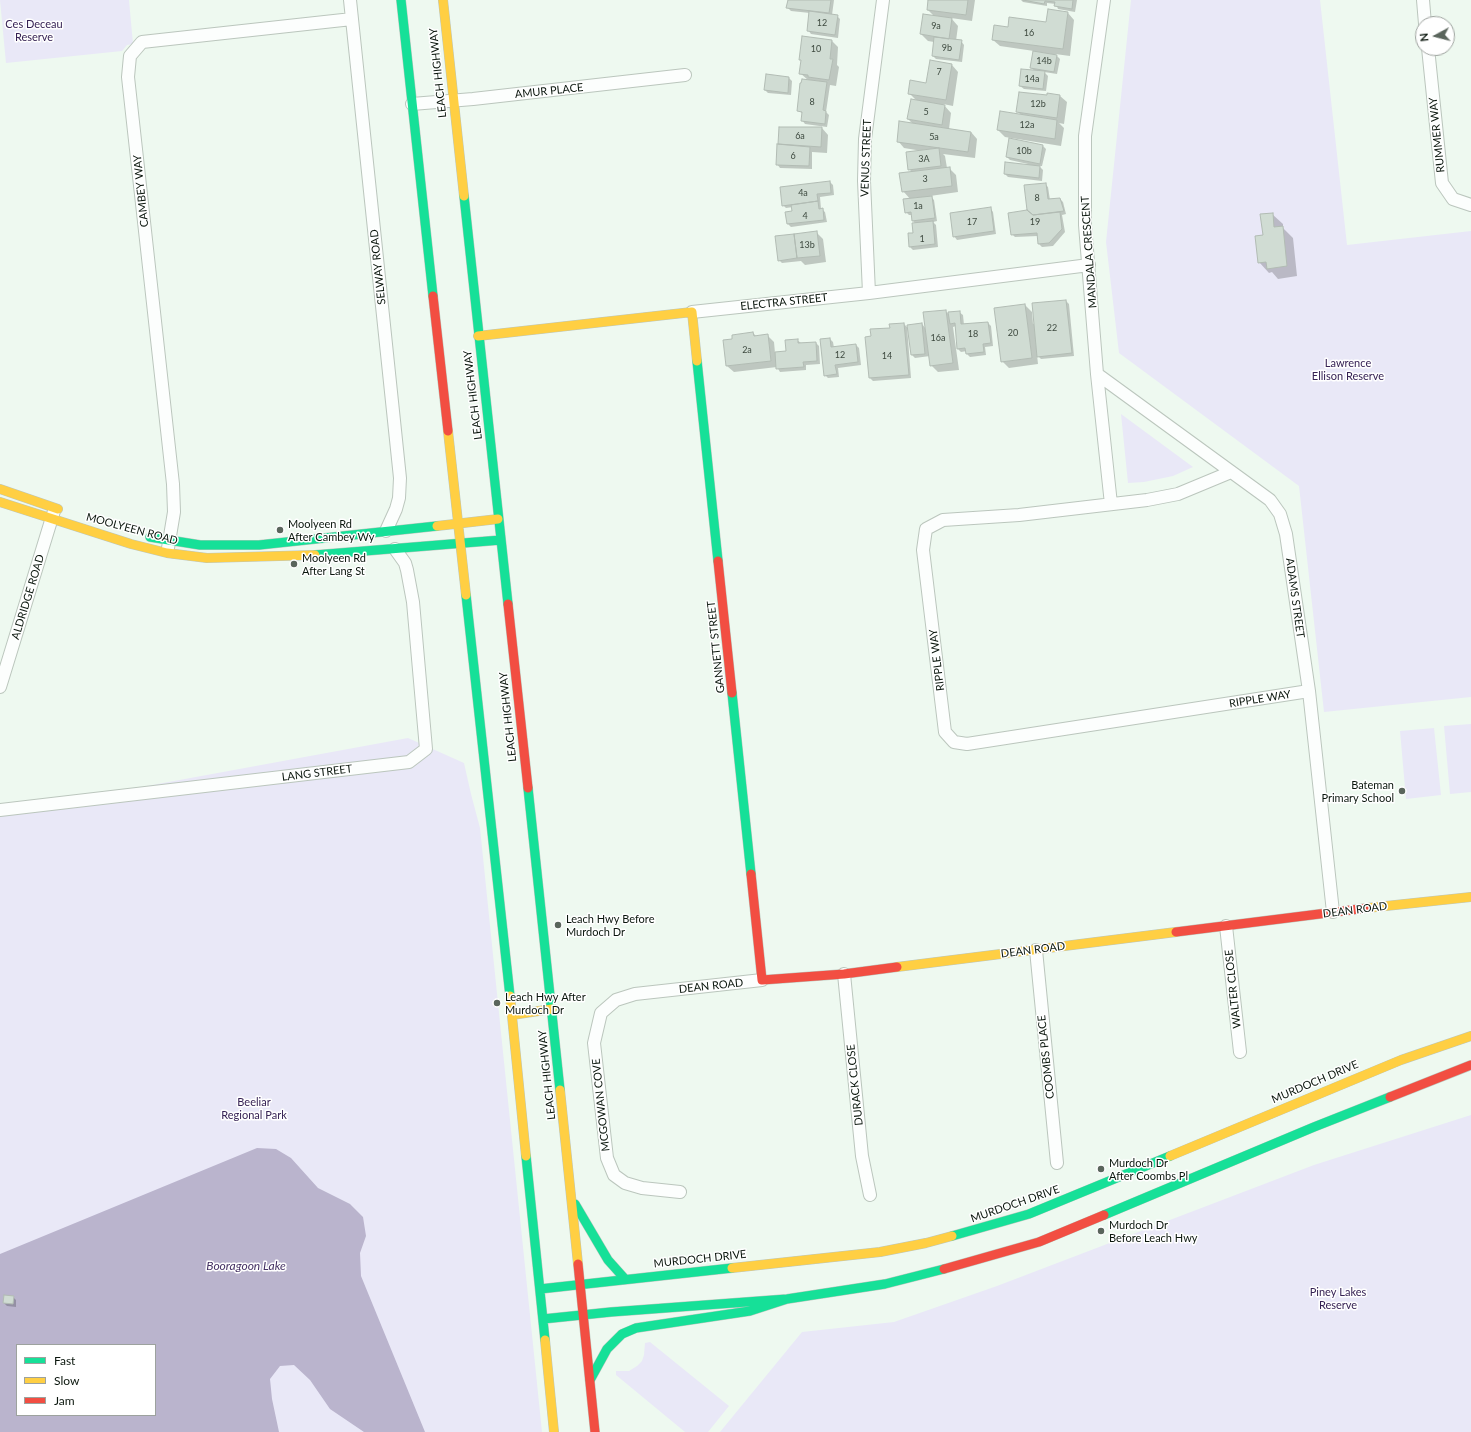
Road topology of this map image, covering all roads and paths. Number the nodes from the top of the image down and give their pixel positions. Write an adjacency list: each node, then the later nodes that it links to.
1 (350, 0): 8 (street, SELWAY ROAD)
2 (401, 0): 12 (main road)
3 (443, 0): 11 (main road, LEACH HIGHWAY)
4 (883, 0): 15 (street, VENUS STREET)
5 (1104, 0): 14 (street, MANDALA CRESCENT)
6 (1423, 0): 7 (street)
7 (1424, 16)
8 (352, 19): 27 (street, SELWAY ROAD); 31 (street, CAMBEY WAY)
9 (1429, 56): 13 (street, RUMMER WAY)
10 (686, 75): 11 (street, AMUR PLACE)
11 (453, 101): 12 (street, AMUR PLACE); 17 (main road, LEACH HIGHWAY)
12 (412, 104): 26 (main road)
13 (1471, 205)
14 (1089, 265): 15 (street, ELECTRA STREET); 18 (street, MANDALA CRESCENT)
15 (868, 293): 16 (street, ELECTRA STREET)
16 (692, 312): 17 (main road, ELECTRA STREET); 41 (main road, GANNETT STREET)
17 (478, 336): 25 (main road, LEACH HIGHWAY)
18 (1098, 374): 19 (street, ADAMS STREET); 22 (street, MANDALA CRESCENT)
19 (1231, 472): 22 (street, RIPPLE WAY); 34 (street, ADAMS STREET)
20 (0, 489): 24 (main road, MOOLYEEN ROAD)
21 (0, 502): 24 (main road, MOOLYEEN ROAD)
22 (1112, 504): 34 (street, RIPPLE WAY)
23 (69, 512): 24 (main road, MOOLYEEN ROAD)
24 (53, 513): 31 (main road, MOOLYEEN ROAD); 33 (street, ALDRIDGE ROAD)
25 (498, 519): 26 (main road, MOOLYEEN ROAD); 29 (main road, LEACH HIGHWAY)
26 (459, 524): 27 (main road, MOOLYEEN ROAD); 30 (main road)
27 (386, 531): 31 (main road, MOOLYEEN ROAD)
28 (140, 535): 31 (main road, MOOLYEEN ROAD)
29 (500, 540): 30 (main road, MOOLYEEN ROAD); 42 (main road, LEACH HIGHWAY)
30 (461, 544): 32 (main road, MOOLYEEN ROAD); 44 (main road)
31 (169, 547): 32 (main road, MOOLYEEN ROAD)
32 (395, 550): 35 (street, LANG STREET)
33 (0, 687)
34 (1308, 691): 37 (street, ADAMS STREET)
35 (0, 810)
36 (1471, 897): 37 (main road, DEAN ROAD)
37 (1333, 912): 38 (main road, DEAN ROAD)
38 (1226, 926): 39 (main road, DEAN ROAD); 46 (street, WALTER CLOSE)
39 (1036, 950): 40 (main road, DEAN ROAD); 48 (street, COOMBS PLACE)
40 (844, 974): 41 (main road, DEAN ROAD); 50 (street, DURACK CLOSE)
41 (762, 980): 43 (street, DEAN ROAD)
42 (552, 1009): 44 (main road); 51 (main road, LEACH HIGHWAY)
43 (600, 1013): 49 (street, MCGOWAN COVE)
44 (512, 1015): 54 (main road)
45 (1471, 1036): 52 (main road, MURDOCH DRIVE)
46 (1240, 1052)
47 (1471, 1065): 55 (main road)
48 (1057, 1163)
49 (680, 1192)
50 (870, 1195)
51 (571, 1197): 52 (main road); 53 (main road, LEACH HIGHWAY)
52 (625, 1279): 53 (main road, MURDOCH DRIVE)
53 (580, 1284): 54 (main road, MURDOCH DRIVE); 56 (main road, LEACH HIGHWAY)
54 (540, 1289): 57 (main road)
55 (787, 1299): 56 (main road); 58 (main road)
56 (583, 1315): 57 (main road); 58 (main road, LEACH HIGHWAY)
57 (543, 1319): 59 (main road)
58 (590, 1380): 60 (main road, LEACH HIGHWAY)
59 (554, 1432)
60 (595, 1432)

